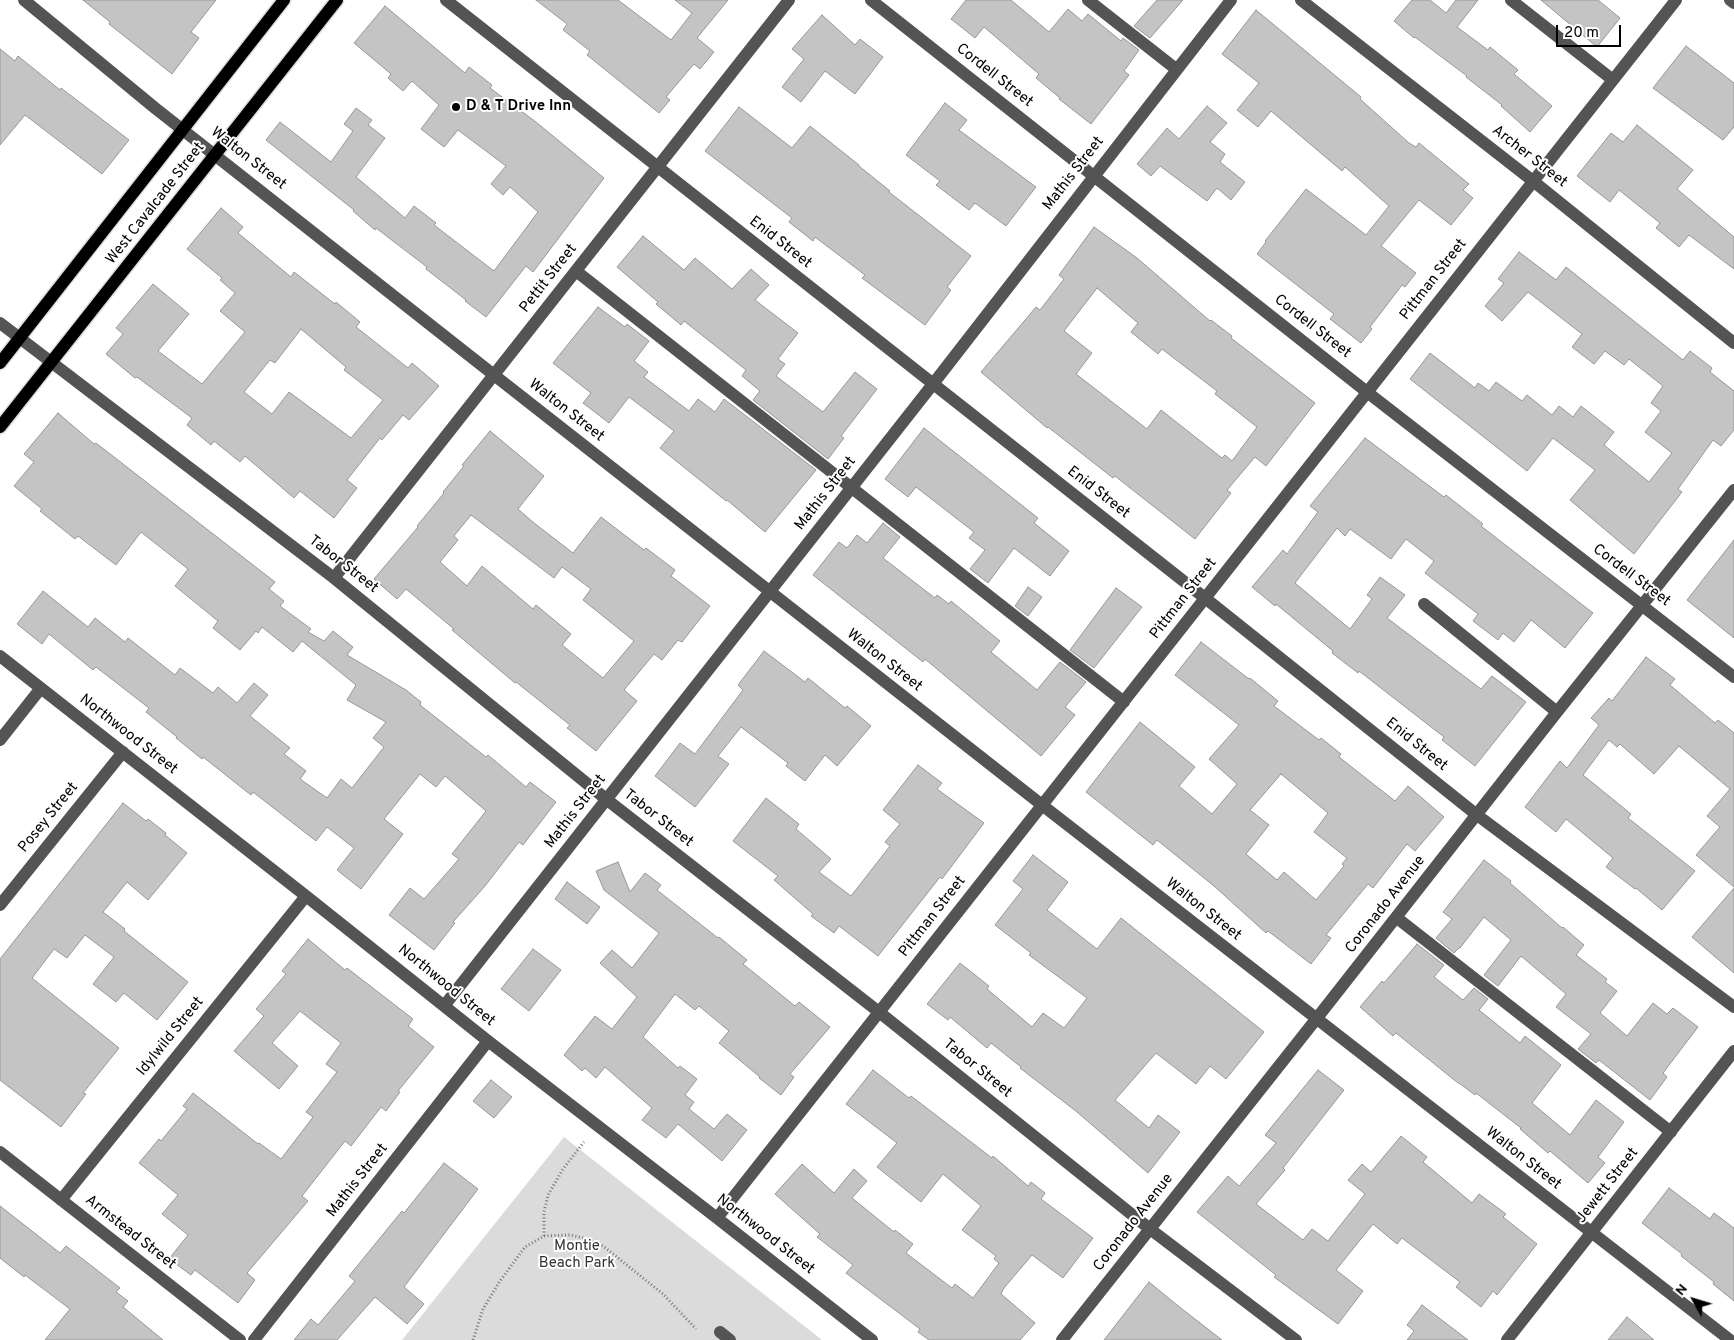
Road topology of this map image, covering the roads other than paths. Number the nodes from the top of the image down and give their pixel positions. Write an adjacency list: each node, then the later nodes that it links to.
1 (24, 0): 16 (street, Walton Street)
2 (284, 0): 16 (main road, West Cavalcade Street)
3 (337, 0): 17 (main road, West Cavalcade Street)
4 (446, 0): 18 (street, Enid Street)
5 (789, 0): 18 (street, Pettit Street)
6 (872, 0): 19 (street, Cordell Street)
7 (1088, 0): 14 (street)
8 (1231, 0): 14 (street, Mathis Street)
9 (1301, 0): 20 (street, Archer Street)
10 (1511, 0): 15 (street)
11 (1676, 0): 15 (street, Pittman Street)
12 (1730, 0): 13 (street)
13 (1734, 3)
14 (1176, 69): 19 (street, Mathis Street)
15 (1613, 80): 20 (street, Pittman Street)
16 (184, 129): 17 (street, Walton Street); 23 (main road, West Cavalcade Street)
17 (216, 155): 25 (main road, West Cavalcade Street); 27 (street, Walton Street)
18 (658, 168): 21 (street, Pettit Street); 28 (street, Enid Street)
19 (1094, 175): 28 (street, Mathis Street); 29 (street, Cordell Street)
20 (1533, 181): 24 (street, Archer Street); 29 (street, Pittman Street)
21 (576, 271): 27 (street, Pettit Street); 31 (street)
22 (0, 323): 23 (street, Tabor Street)
23 (20, 338): 25 (street, Tabor Street); 26 (main road, West Cavalcade Street)
24 (1734, 343)
25 (52, 362): 30 (main road, West Cavalcade Street); 35 (street, Tabor Street)
26 (0, 363)
27 (494, 375): 35 (street, Pettit Street); 36 (street, Walton Street)
28 (933, 384): 31 (street, Mathis Street); 37 (street, Enid Street)
29 (1367, 392): 37 (street, Pittman Street); 39 (street, Cordell Street)
30 (0, 427)
31 (851, 488): 36 (street, Mathis Street); 43 (street)
32 (1734, 490): 33 (street, Coronado Avenue)
33 (1723, 504): 34 (street); 39 (street, Coronado Avenue)
34 (1734, 512)
35 (334, 578): 47 (street, Tabor Street)
36 (770, 592): 47 (street, Mathis Street); 48 (street, Walton Street)
37 (1205, 598): 43 (street, Pittman Street); 49 (street, Enid Street)
38 (1424, 604): 44 (street)
39 (1643, 605): 41 (street, Cordell Street); 44 (street, Coronado Avenue)
40 (0, 656): 42 (street, Northwood Street)
41 (1734, 677)
42 (41, 688): 45 (street); 46 (street, Northwood Street)
43 (1124, 702): 48 (street, Pittman Street)
44 (1557, 712): 49 (street, Coronado Avenue)
45 (0, 740)
46 (123, 752): 50 (street, Northwood Street); 51 (street, Posey Street)
47 (606, 799): 53 (street, Mathis Street); 55 (street, Tabor Street)
48 (1042, 805): 55 (street, Pittman Street); 56 (street, Walton Street)
49 (1477, 814): 52 (street, Coronado Avenue); 54 (street, Enid Street)
50 (306, 896): 53 (street, Northwood Street); 61 (street, Idylwild Street)
51 (0, 905)
52 (1397, 918): 56 (street, Coronado Avenue); 59 (street)
53 (444, 1006): 57 (street, Northwood Street)
54 (1734, 1007)
55 (879, 1012): 62 (street, Pittman Street); 63 (street, Tabor Street)
56 (1318, 1018): 63 (street, Coronado Avenue); 64 (street, Walton Street)
57 (488, 1041): 62 (street, Northwood Street); 66 (street, Mathis Street)
58 (1734, 1051): 59 (street, Jewett Street)
59 (1671, 1132): 64 (street, Jewett Street)
60 (0, 1152): 61 (street, Armstead Street)
61 (61, 1200): 65 (street, Armstead Street)
62 (717, 1218): 67 (street, Northwood Street)
63 (1150, 1229): 68 (street, Coronado Avenue); 69 (street, Tabor Street)
64 (1592, 1233): 70 (street, Jewett Street); 71 (street, Walton Street)
65 (240, 1340)
66 (254, 1340)
67 (872, 1340)
68 (1062, 1340)
69 (1296, 1340)
70 (1507, 1340)
71 (1730, 1340)

